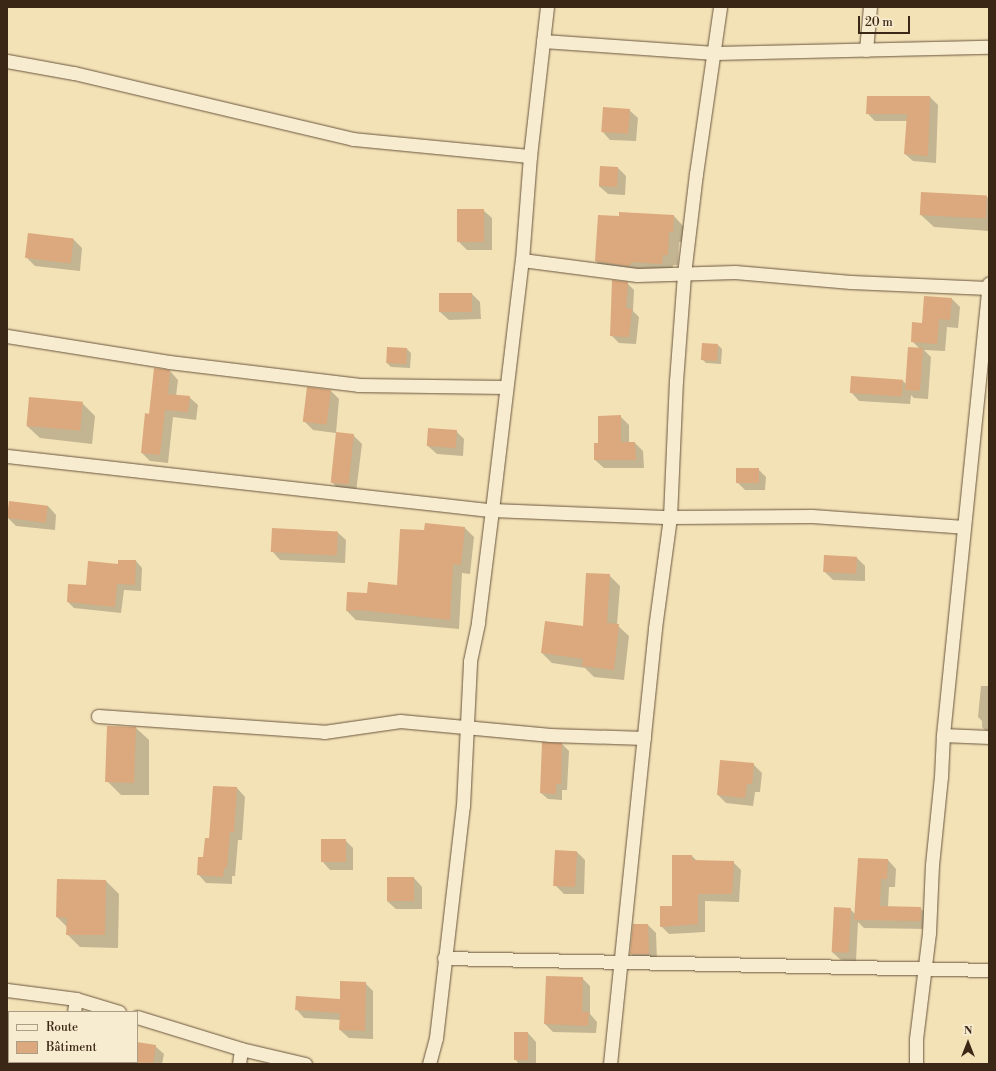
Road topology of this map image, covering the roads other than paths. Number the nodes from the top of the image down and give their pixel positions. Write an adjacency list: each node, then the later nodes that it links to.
1 (547, 7): 4 (street)
2 (720, 7): 7 (street)
3 (870, 7): 6 (street)
4 (543, 42): 7 (street); 9 (street)
5 (989, 47): 6 (street)
6 (866, 50): 7 (street)
7 (715, 53): 11 (street)
8 (7, 61): 9 (street)
9 (530, 156): 10 (street)
10 (522, 260): 11 (street); 14 (street)
11 (684, 274): 12 (street); 17 (street)
12 (989, 285): 18 (street)
13 (7, 336): 14 (street)
14 (506, 387): 16 (street)
15 (7, 456): 16 (street)
16 (492, 510): 17 (street); 20 (street)
17 (670, 517): 18 (street); 23 (street)
18 (964, 527): 21 (street)
19 (98, 716): 20 (street)
20 (468, 728): 23 (street); 24 (street)
21 (943, 734): 22 (street); 26 (street)
22 (989, 737)
23 (644, 738): 25 (street)
24 (444, 958): 25 (street); 35 (street)
25 (619, 962): 26 (street); 36 (street)
26 (925, 970): 27 (street); 37 (street)
27 (989, 970)
28 (7, 990): 29 (street)
29 (75, 1006): 30 (street)
30 (112, 1011)
31 (138, 1017): 32 (street)
32 (241, 1049): 33 (street); 34 (street)
33 (238, 1064)
34 (305, 1064)
35 (429, 1064)
36 (610, 1064)
37 (916, 1064)

